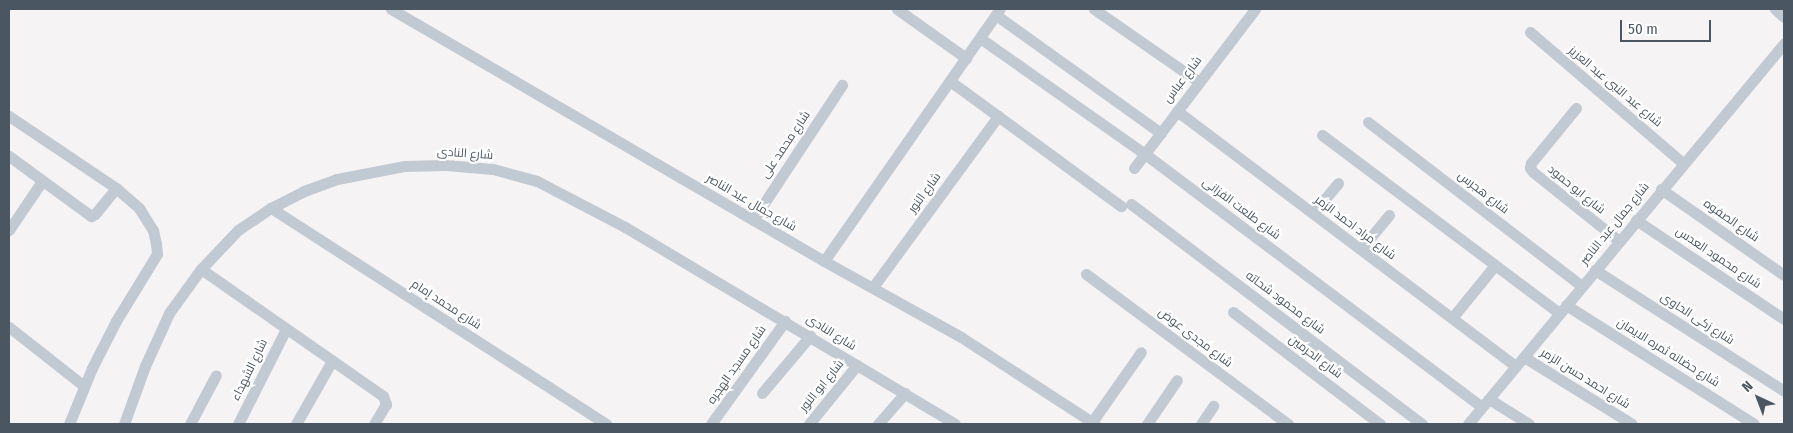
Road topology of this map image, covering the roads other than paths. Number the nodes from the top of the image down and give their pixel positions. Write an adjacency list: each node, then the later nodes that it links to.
1 (391, 9): 33 (street, شارع جمال عبد الناصر)
2 (898, 9): 11 (street)
3 (1094, 9): 13 (street)
4 (1255, 9): 13 (street, شارع عباس)
5 (1775, 9): 7 (street)
6 (998, 12): 9 (street); 20 (street)
7 (1784, 16)
8 (1530, 32): 24 (street, شارع عبد النبى عبد العزيز)
9 (980, 38): 11 (street); 22 (street, شارع طلعت الفزانى)
10 (1784, 43): 24 (street, شارع جمال عبد الناصر)
11 (966, 58): 12 (street)
12 (950, 81): 17 (street, شارع محمود شحاته); 38 (street)
13 (1198, 82): 16 (street, شارع عباس)
14 (842, 85): 33 (street, شارع محمد على)
15 (1576, 108): 36 (street, شارع ابو حمود)
16 (1177, 111): 20 (street, شارع عباس); 31 (street, شارع مراد احمد الزمر)
17 (998, 116): 45 (street, شارع النور); 83 (street, شارع محمود شحاته)
18 (9, 117): 28 (street)
19 (1368, 122): 44 (street, شارع هجرس)
20 (1161, 133): 22 (street, شارع عباس)
21 (1322, 134): 39 (street, شارع حضانه ثمره الايمان)
22 (1145, 154): 25 (street, شارع عباس); 65 (street, شارع طلعت الفزانى)
23 (9, 156): 26 (street)
24 (1683, 163): 29 (street, شارع جمال عبد الناصر)
25 (1134, 168)
26 (42, 181): 28 (street); 35 (street)
27 (1338, 183): 31 (street)
28 (116, 188): 61 (street)
29 (1662, 189): 34 (street, شارع جمال عبد الناصر); 43 (street, شارع الصفوه)
30 (271, 208): 40 (street, شارع النادى); 50 (street, شارع النادى); 74 (street, شارع محمد إمام)
31 (1313, 213): 37 (street, شارع مراد احمد الزمر)
32 (1389, 215): 37 (street)
33 (753, 220): 38 (street, شارع جمال عبد الناصر)
34 (1636, 220): 36 (street, شارع جمال عبد الناصر); 49 (street, شارع محمود العدس)
35 (9, 230)
36 (1618, 241): 41 (street, شارع جمال عبد الناصر)
37 (1361, 249): 48 (street, شارع مراد احمد الزمر)
38 (824, 261): 45 (street, شارع جمال عبد الناصر)
39 (1495, 265): 46 (street, شارع حضانه ثمره الايمان); 48 (street)
40 (201, 269): 52 (street); 69 (street, شارع النادى)
41 (1595, 270): 44 (street, شارع جمال عبد الناصر); 62 (street, شارع زكى الحاوى)
42 (1086, 274): 81 (street, شارع مجدى عوض)
43 (1784, 275)
44 (1582, 286): 46 (street, شارع جمال عبد الناصر)
45 (873, 287): 67 (street, شارع جمال عبد الناصر)
46 (1563, 309): 55 (street, شارع جمال عبد الناصر); 87 (street, شارع حضانه ثمره الايمان)
47 (1233, 312): 82 (street, شارع الحرمين)
48 (1452, 318): 58 (street, شارع مراد احمد الزمر)
49 (1784, 319)
50 (785, 321): 53 (street, شارع النادى); 75 (street, شارع مسجد الهجره)
51 (9, 327): 61 (street)
52 (286, 328): 56 (street); 71 (street, شارع الشهداء)
53 (810, 336): 57 (street, شارع النادى); 63 (street)
54 (1141, 352): 67 (street)
55 (1524, 356): 58 (street, شارع جمال عبد الناصر); 86 (street, شارع احمد حسن الزمر)
56 (332, 361): 72 (street); 73 (street)
57 (857, 365): 64 (street, شارع النادى); 76 (street, شارع ابو النور)
58 (1516, 366): 65 (street, شارع جمال عبد الناصر)
59 (216, 376): 70 (street)
60 (1177, 380): 79 (street)
61 (84, 386): 68 (street)
62 (1784, 391)
63 (762, 393)
64 (905, 393): 77 (street); 78 (street, شارع النادى)
65 (1486, 403): 84 (street, شارع جمال عبد الناصر); 85 (street)
66 (1213, 406): 80 (street)
67 (1093, 423)
68 (69, 424)
69 (124, 424)
70 (190, 424)
71 (238, 424)
72 (296, 424)
73 (374, 424)
74 (606, 424)
75 (712, 424)
76 (809, 424)
77 (878, 424)
78 (953, 424)
79 (1147, 424)
80 (1201, 424)
81 (1288, 424)
82 (1380, 424)
83 (1422, 424)
84 (1470, 424)
85 (1529, 424)
86 (1632, 424)
87 (1754, 424)

